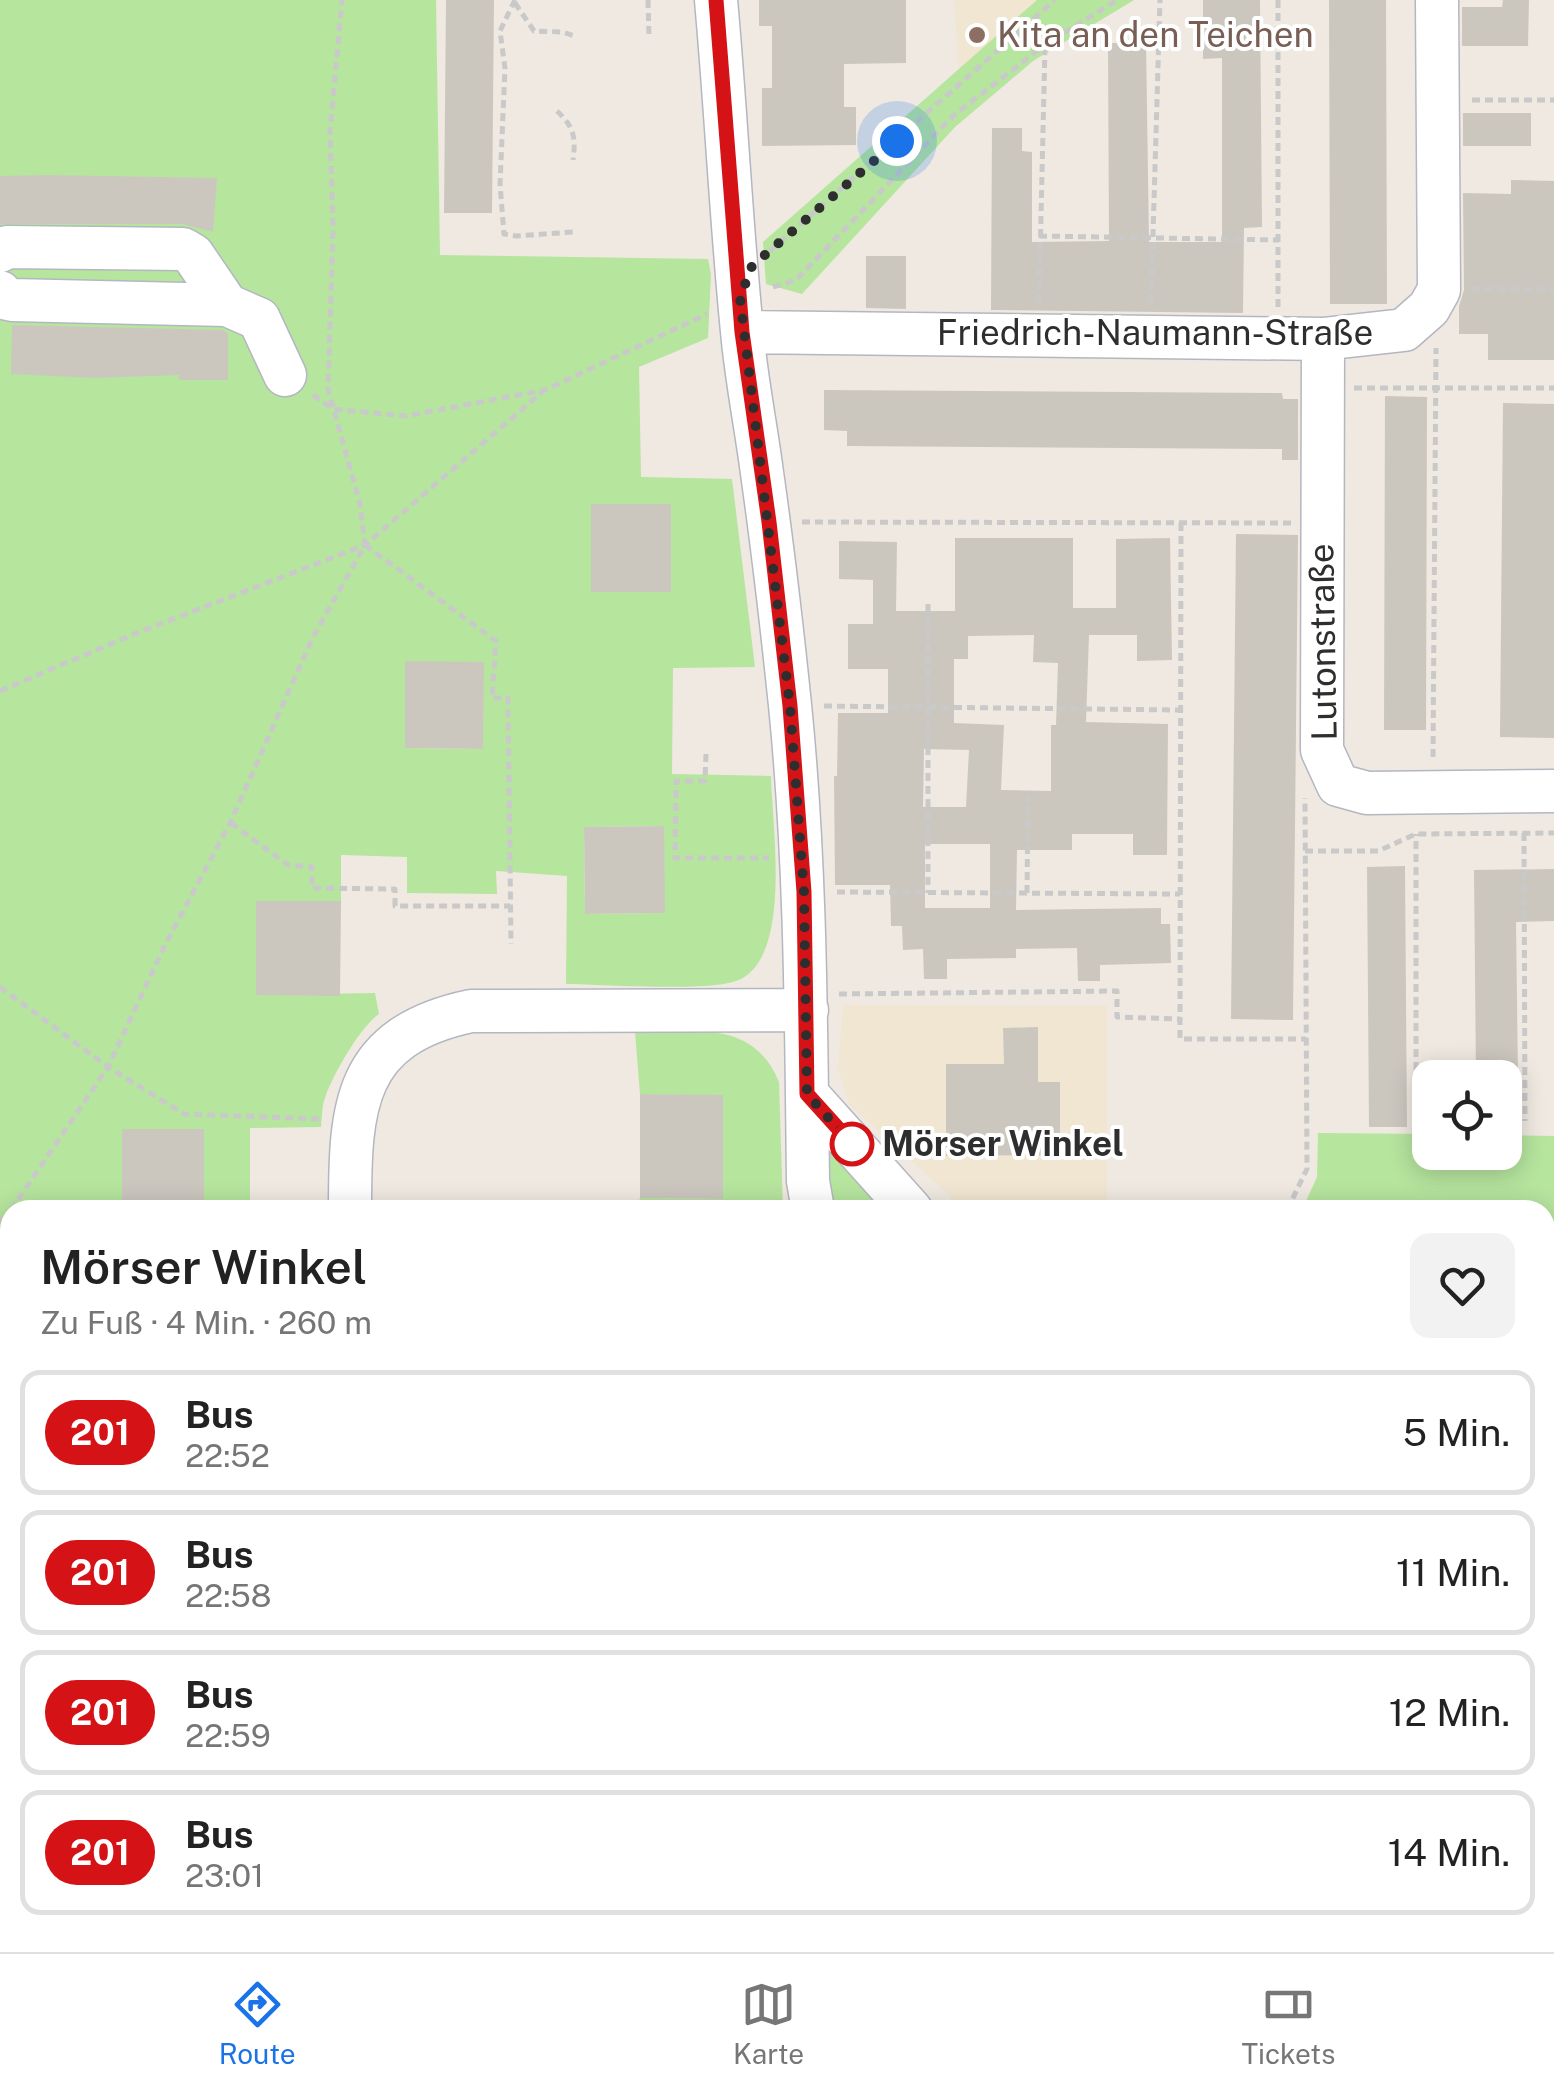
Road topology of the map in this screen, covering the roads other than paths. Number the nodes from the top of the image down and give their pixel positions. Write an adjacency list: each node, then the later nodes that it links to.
1 (716, 0): 6 (street)
2 (1437, 0): 7 (street, Friedrich-Naumann-Straße)
3 (0, 251): 5 (street)
4 (0, 292): 5 (street)
5 (227, 305): 8 (street)
6 (741, 315): 7 (street, Friedrich-Naumann-Straße); 10 (street)
7 (1323, 338): 9 (street, Lutonstraße)
8 (285, 375)
9 (1554, 790)
10 (807, 1002): 11 (street); 12 (street)
11 (807, 1094): 13 (street); 14 (street)
12 (350, 1200)
13 (811, 1200)
14 (902, 1200)

